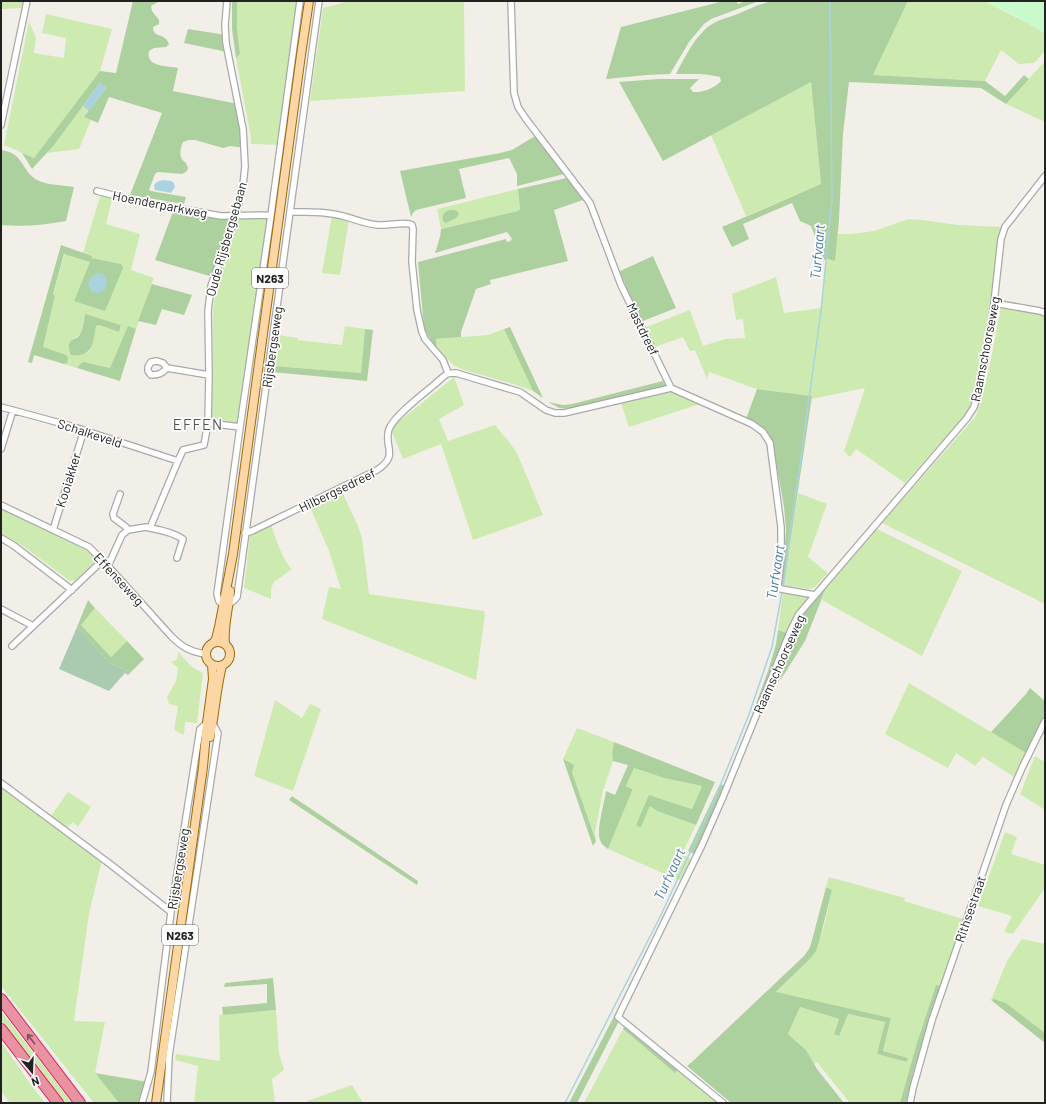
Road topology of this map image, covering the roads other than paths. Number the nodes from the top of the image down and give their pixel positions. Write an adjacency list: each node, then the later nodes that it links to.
1 (27, 1): 7 (street)
2 (227, 1): 11 (street, Oude Rijsbergsebaan)
3 (300, 1): 12 (street, Rijsbergseweg)
4 (309, 1): 38 (main road, Rijsbergseweg / N263)
5 (319, 1): 10 (street, Rijsbergseweg)
6 (511, 1): 18 (street, Mastdreef)
7 (1, 125)
8 (1045, 176): 13 (street, Raamschoorseweg)
9 (97, 191): 11 (street, Hoenderparkweg)
10 (290, 212): 16 (street); 31 (street, Rijsbergseweg)
11 (236, 215): 12 (street, Hoenderparkweg); 17 (street, Oude Rijsbergsebaan)
12 (271, 215): 22 (street, Rijsbergseweg)
13 (994, 303): 14 (street); 37 (street, Raamschoorseweg)
14 (1045, 313)
15 (167, 368): 17 (street)
16 (448, 374): 18 (street); 31 (street, Hilbergsedreef)
17 (209, 375): 21 (street, Oude Rijsbergsebaan)
18 (671, 388): 37 (street)
19 (1, 407): 20 (street, Schalkeveld)
20 (13, 410): 23 (street, Schalkeveld); 24 (street)
21 (208, 423): 22 (street); 25 (street, Oude Rijsbergsebaan)
22 (240, 427): 38 (street, Rijsbergseweg)
23 (84, 430): 25 (street, Schalkeveld); 29 (street, Kooiakker)
24 (1, 449)
25 (178, 461): 28 (street, Oude Rijsbergsebaan)
26 (120, 494): 30 (street)
27 (1, 505): 29 (street, Effenseweg)
28 (150, 528): 30 (street); 33 (street)
29 (52, 530): 34 (street, Effenseweg)
30 (128, 530): 35 (street)
31 (245, 533): 38 (street, Rijsbergseweg)
32 (1, 538): 36 (street)
33 (177, 558)
34 (103, 560): 35 (street, Effenseweg); 36 (street)
35 (108, 566): 44 (street, Effenseweg)
36 (72, 590): 40 (street)
37 (815, 595): 58 (street, Raamschoorseweg)
38 (226, 604): 41 (main road, Rijsbergseweg / N263); 42 (main road, Rijsbergseweg / N263)
39 (1, 609): 40 (street)
40 (33, 626): 43 (street)
41 (214, 642): 42 (main road); 44 (main road, N263)
42 (225, 644): 46 (main road, N263)
43 (12, 646)
44 (205, 654): 45 (main road)
45 (212, 665): 46 (main road); 48 (main road, Rijsbergseweg / N263)
46 (222, 666): 48 (main road, Rijsbergseweg / N263)
47 (1045, 722): 59 (street, Rithsestraat)
48 (210, 723): 50 (street, Rijsbergseweg); 56 (main road, Rijsbergseweg / N263); 57 (street, Rijsbergseweg)
49 (1, 783): 50 (street)
50 (172, 912): 55 (street, Rijsbergseweg)
51 (1, 999): 54 (highway, one-way to 51)
52 (1, 1029): 53 (highway)
53 (58, 1103)
54 (80, 1103)
55 (142, 1103)
56 (156, 1103)
57 (167, 1103)
58 (723, 1103)
59 (910, 1103)

